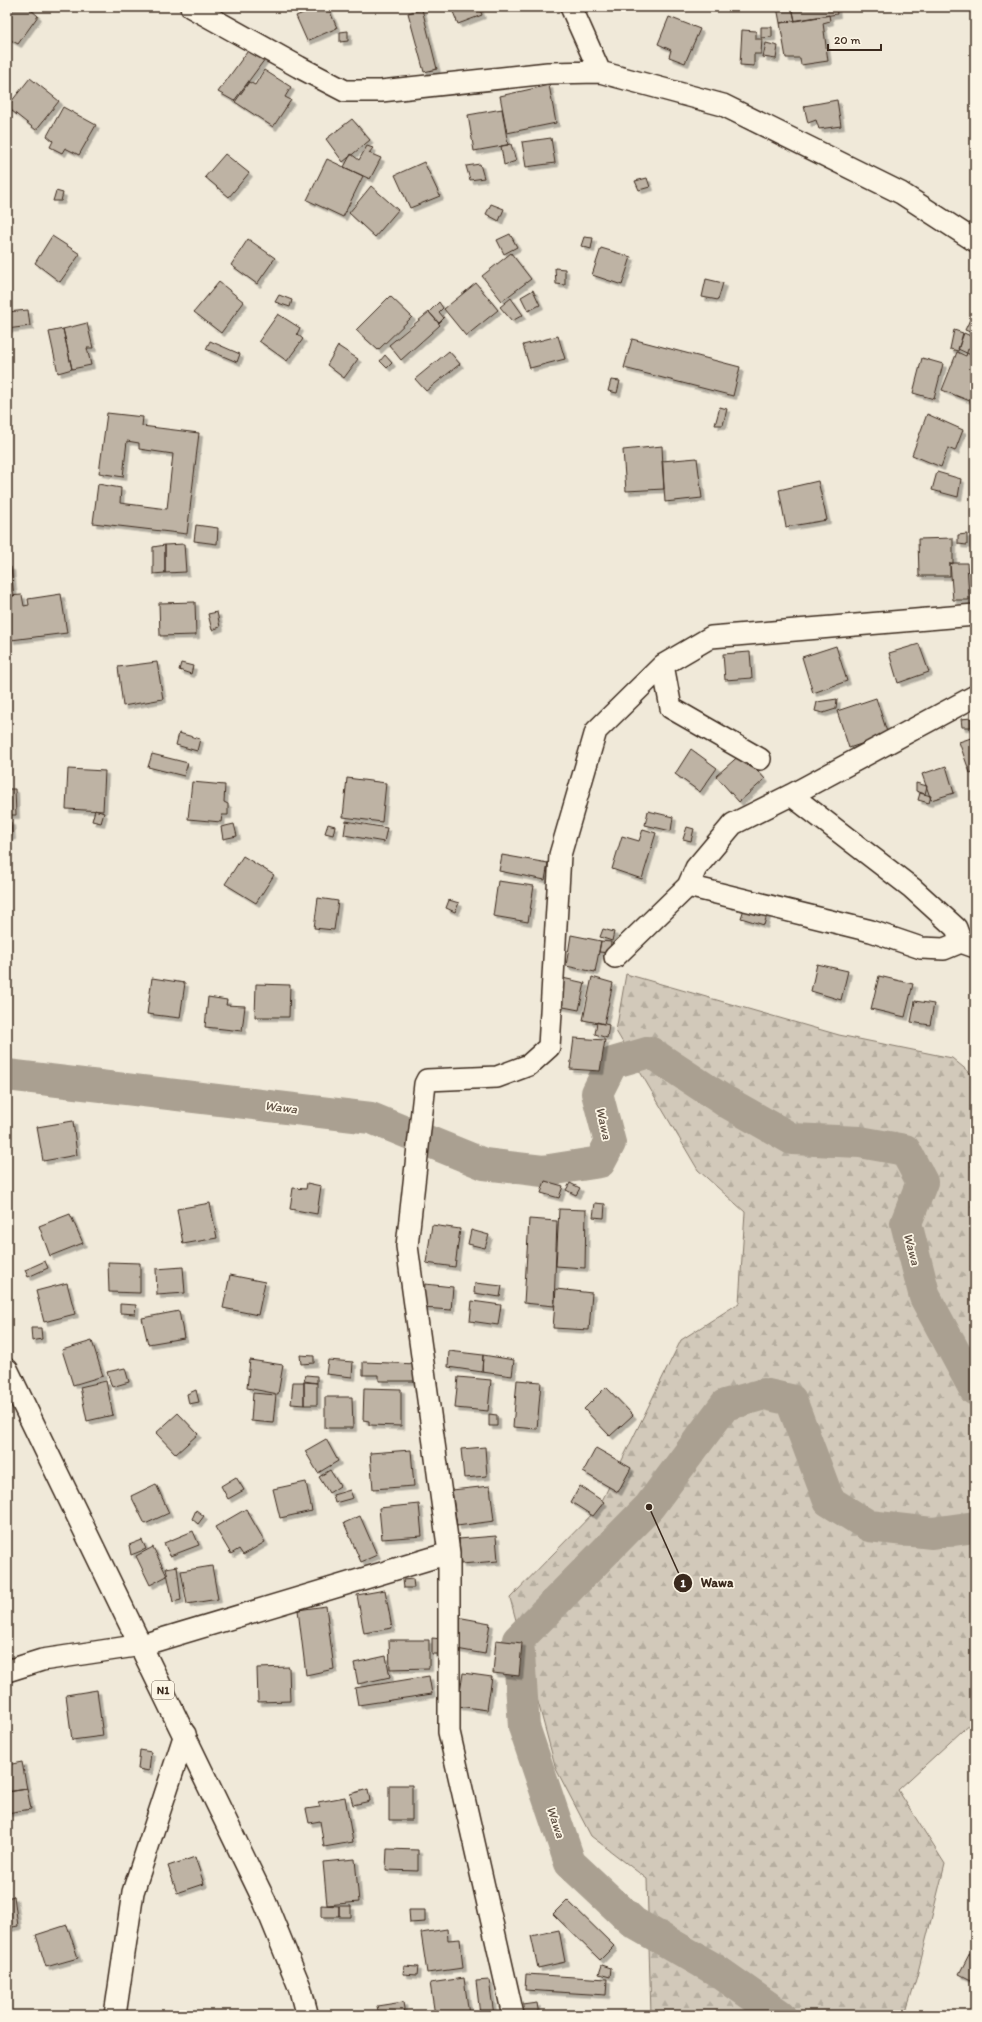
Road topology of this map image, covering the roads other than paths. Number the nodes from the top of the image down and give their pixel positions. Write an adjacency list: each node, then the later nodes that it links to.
1 (191, 7): 3 (street)
2 (571, 7): 3 (street)
3 (600, 72): 4 (street)
4 (975, 241)
5 (975, 615): 6 (street)
6 (663, 665): 8 (street); 14 (street)
7 (975, 696): 9 (street)
8 (760, 759)
9 (791, 796): 10 (street); 11 (street)
10 (688, 886): 11 (street); 12 (street)
11 (968, 944)
12 (615, 957)
13 (7, 1370): 15 (highway, N1)
14 (450, 1553): 15 (street); 20 (street)
15 (142, 1645): 16 (street); 17 (highway, N1)
16 (7, 1671)
17 (185, 1734): 18 (street); 19 (highway, N1)
18 (115, 2015)
19 (306, 2015)
20 (512, 2015)

